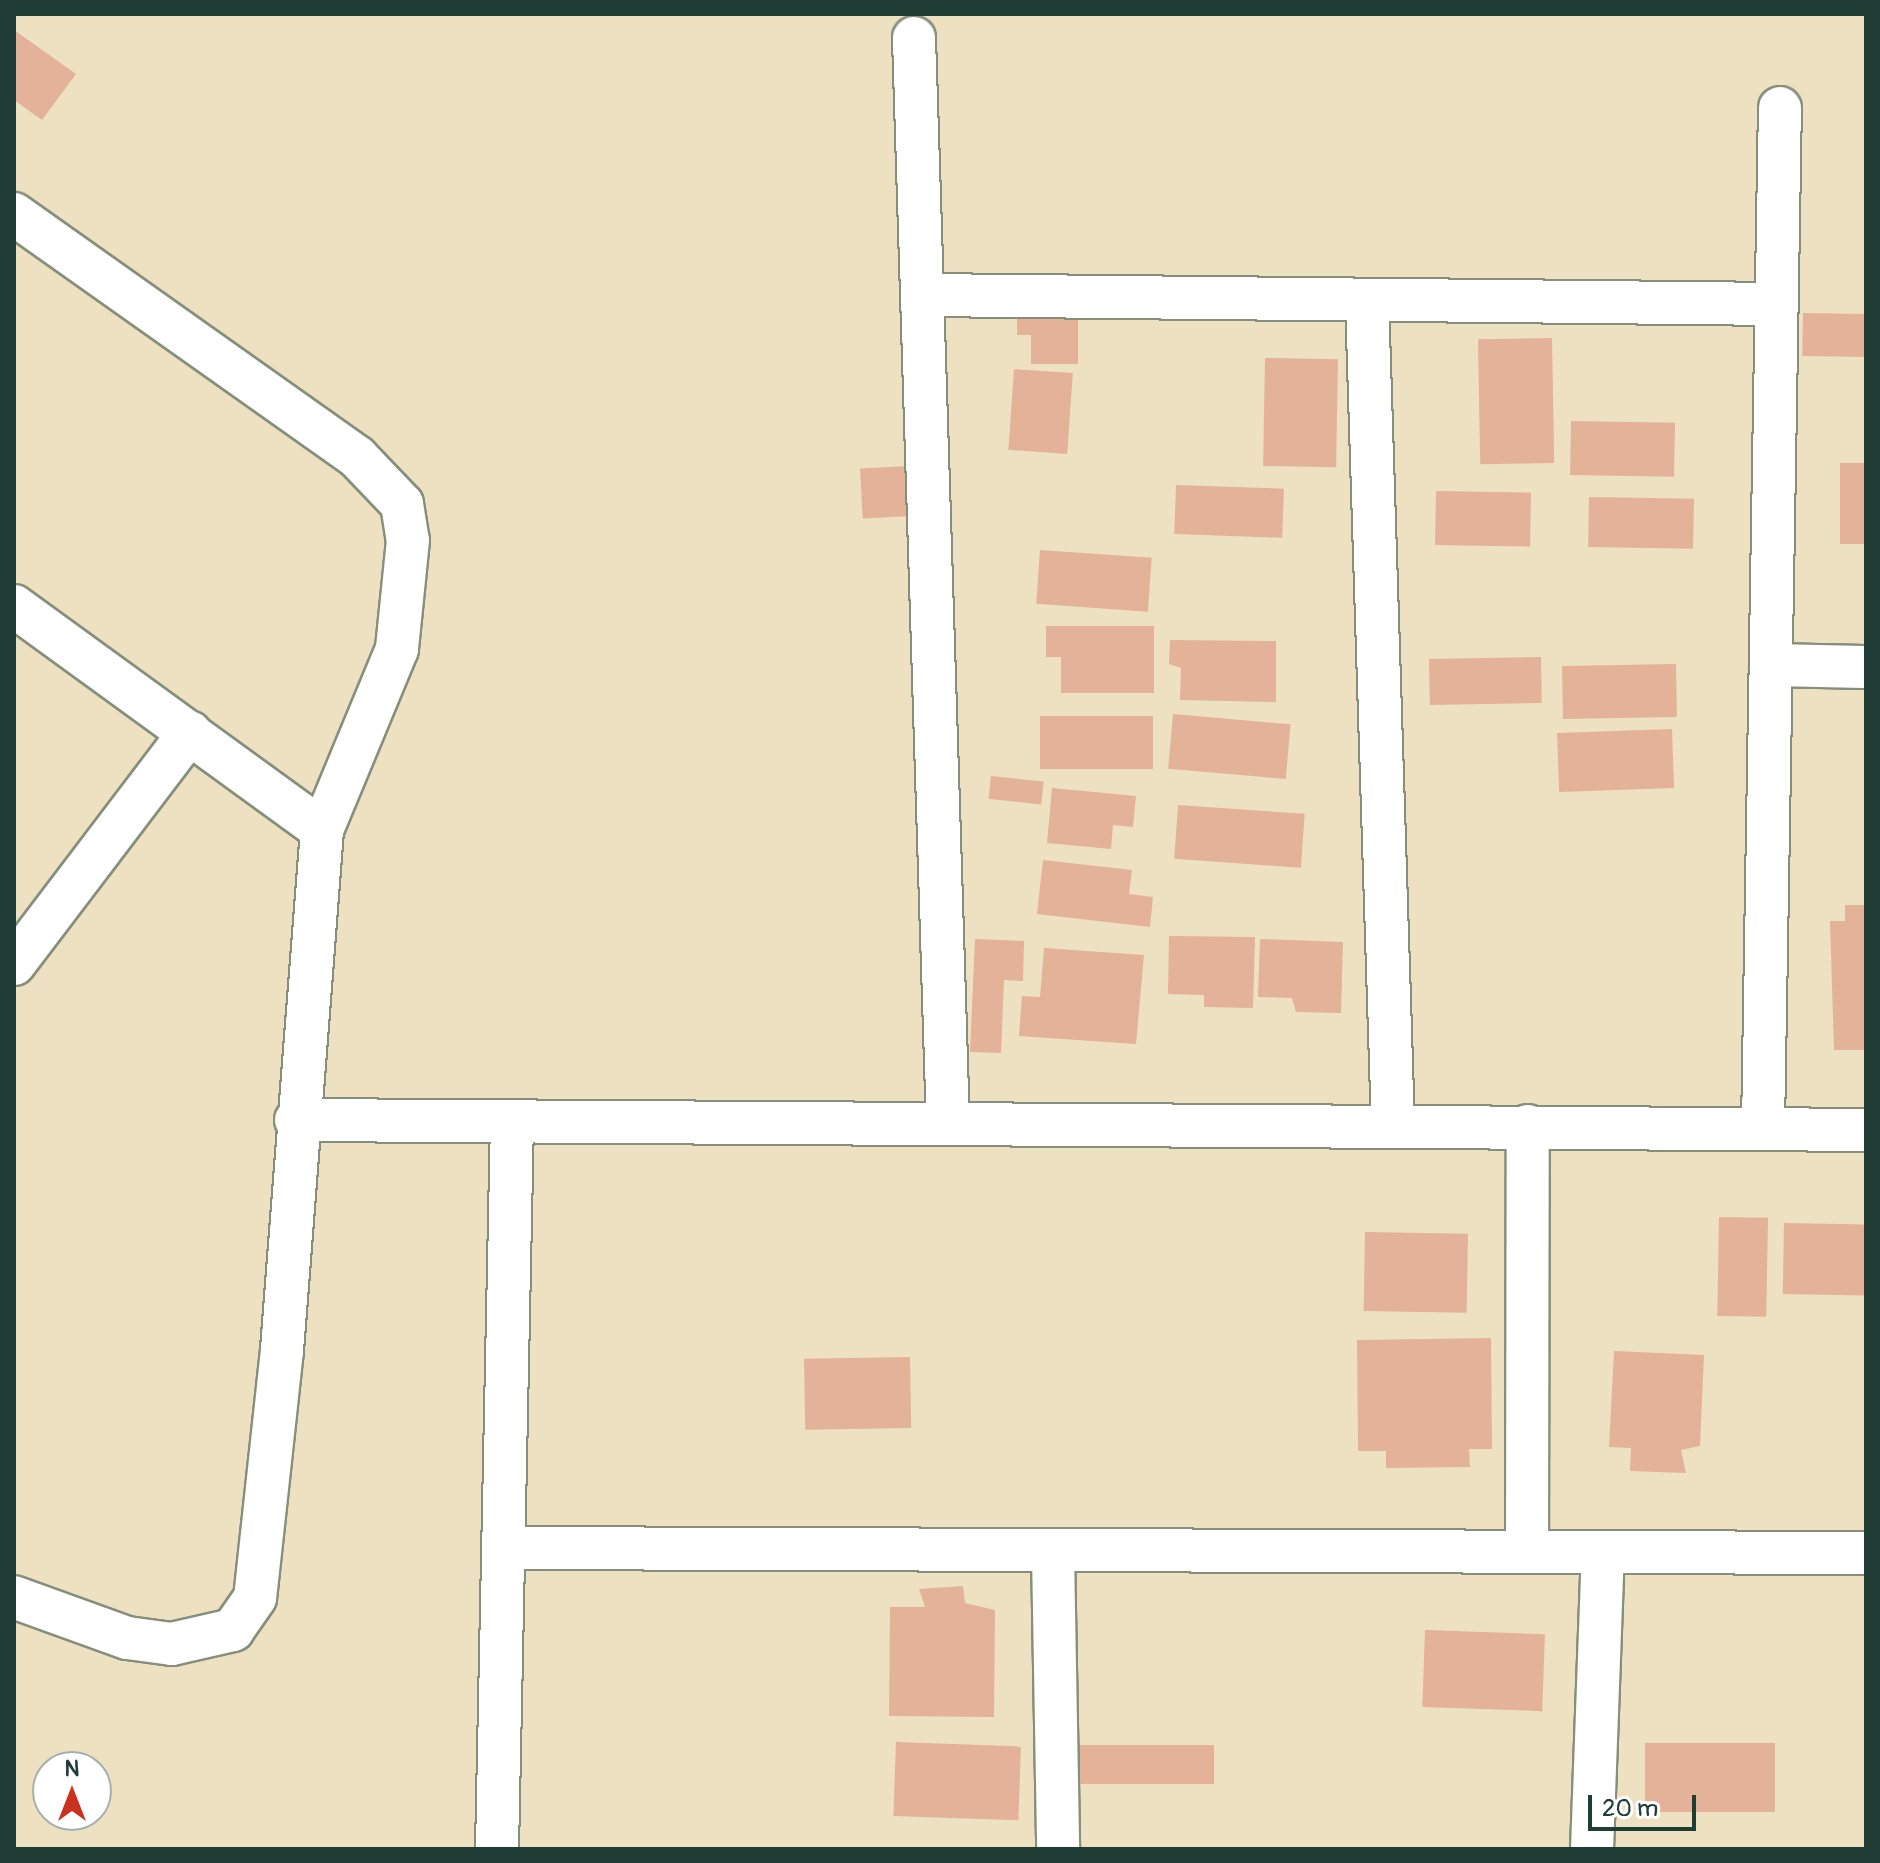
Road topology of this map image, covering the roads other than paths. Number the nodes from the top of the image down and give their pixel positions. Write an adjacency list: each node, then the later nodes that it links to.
1 (914, 38): 4 (street)
2 (1780, 108): 6 (street)
3 (14, 214): 11 (street)
4 (922, 295): 5 (street); 15 (street)
5 (1367, 300): 6 (street); 16 (street)
6 (1777, 304): 8 (street)
7 (14, 606): 10 (street)
8 (1771, 665): 9 (street); 18 (street)
9 (1866, 667)
10 (190, 732): 11 (street); 12 (street)
11 (322, 830): 13 (street)
12 (14, 964)
13 (296, 1120): 14 (street); 25 (street)
14 (512, 1121): 15 (street); 20 (street)
15 (948, 1123): 16 (street)
16 (1393, 1126): 17 (street)
17 (1528, 1126): 18 (street); 22 (street)
18 (1763, 1128): 19 (street)
19 (1866, 1130)
20 (506, 1548): 21 (street); 26 (street)
21 (1053, 1552): 22 (street); 27 (street)
22 (1527, 1552): 23 (street)
23 (1603, 1552): 24 (street); 28 (street)
24 (1866, 1553)
25 (14, 1597)
26 (497, 1849)
27 (1058, 1849)
28 (1592, 1849)

